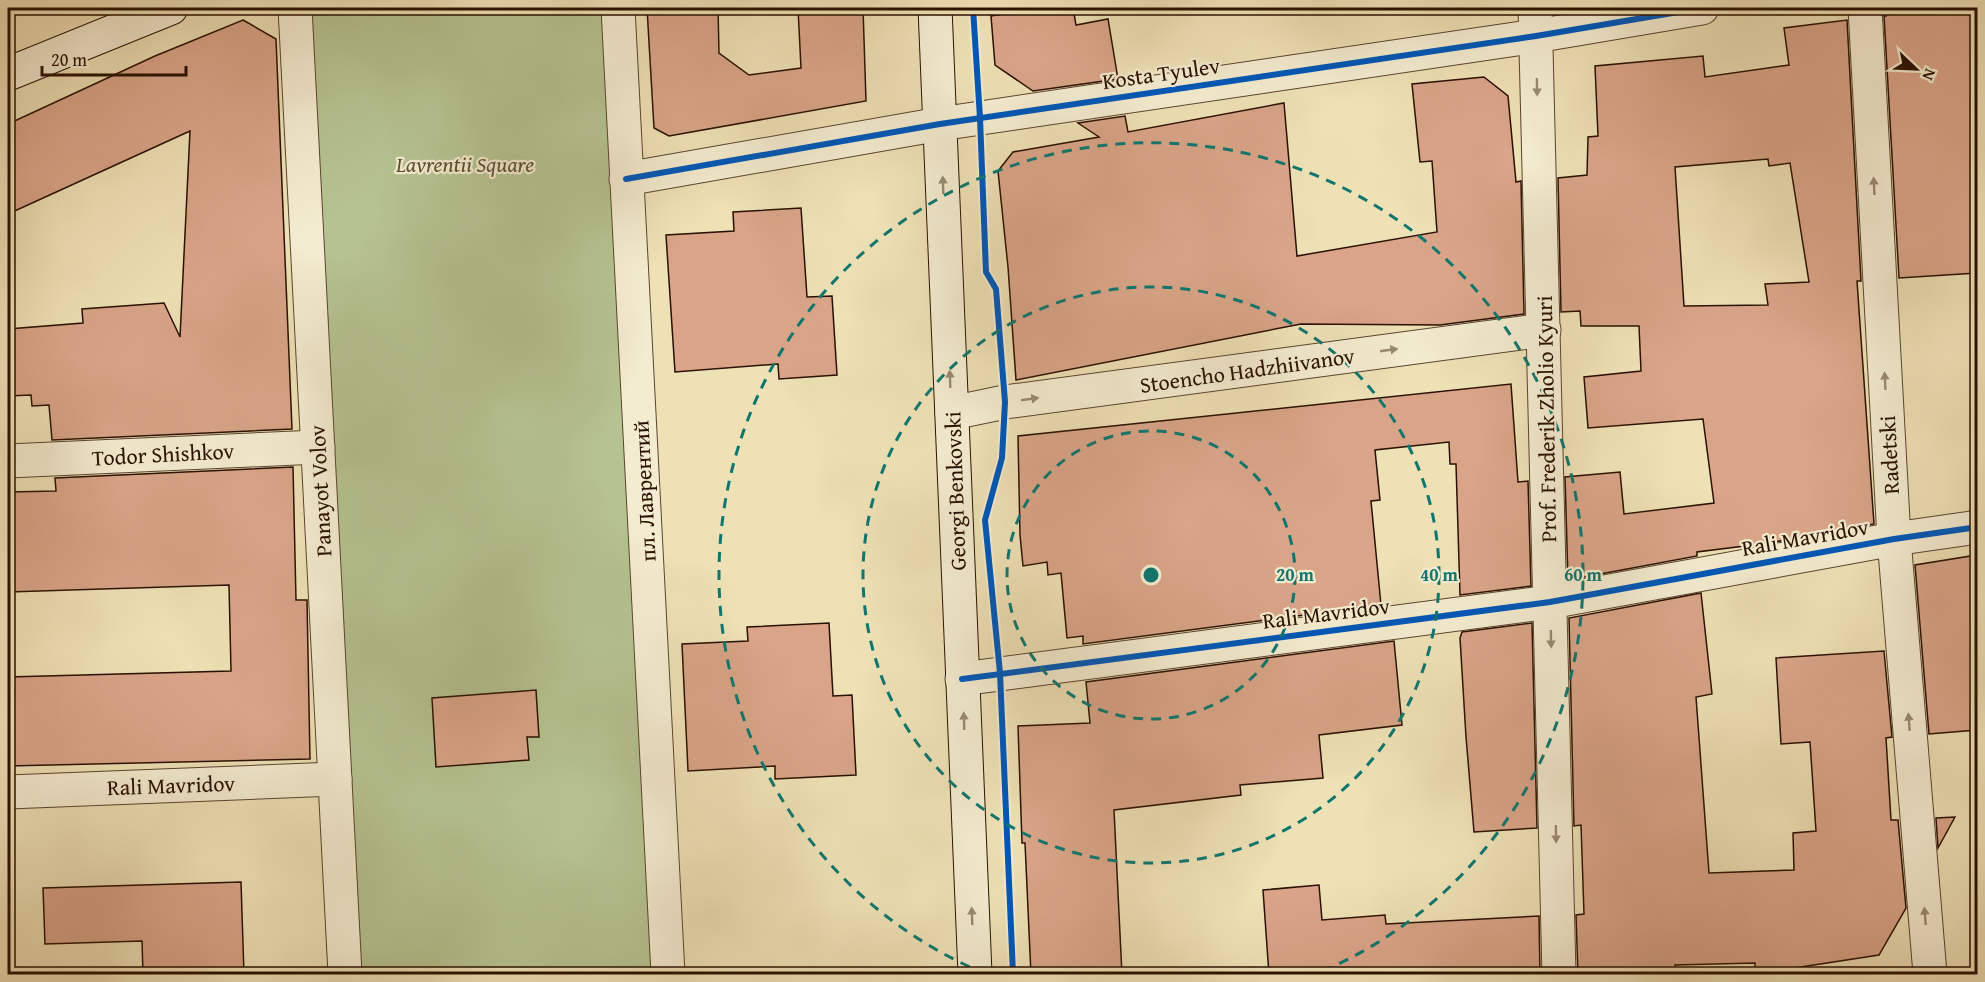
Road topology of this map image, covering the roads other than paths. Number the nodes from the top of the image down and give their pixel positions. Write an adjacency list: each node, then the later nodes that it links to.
1 (171, 8): 8 (street)
2 (295, 8): 13 (street, Panayot Volov)
3 (618, 8): 10 (street, пл. Лаврентий)
4 (935, 8): 9 (street, Georgi Benkovski)
5 (1702, 8): 7 (street, Kosta Tyulev)
6 (1865, 8): 16 (street, Radetski, one-way to 6)
7 (1536, 22): 9 (street, Kosta Tyulev); 11 (street, Prof. Frederik Zholio Kyuri, one-way to 11)
8 (8, 74)
9 (940, 124): 10 (street, Kosta Tyulev); 12 (street, Georgi Benkovski, one-way to 9)
10 (626, 179): 22 (street, пл. Лаврентий)
11 (1544, 330): 12 (street, Stoencho Hadzhiivanov, one-way to 11); 17 (street, Prof. Frederik Zholio Kyuri)
12 (952, 413): 18 (street, Georgi Benkovski)
13 (318, 447): 14 (street, Todor Shishkov); 19 (street, Panayot Volov)
14 (8, 461)
15 (1977, 526): 16 (street, Rali Mavridov)
16 (1893, 539): 17 (street, Rali Mavridov); 25 (street, Radetski, one-way to 16)
17 (1550, 602): 18 (street, Rali Mavridov); 24 (street, Prof. Frederik Zholio Kyuri, one-way to 24)
18 (962, 679): 23 (street, Georgi Benkovski, one-way to 18)
19 (335, 779): 20 (street, Rali Mavridov); 21 (street, Panayot Volov)
20 (8, 792)
21 (345, 975)
22 (668, 975)
23 (975, 975)
24 (1559, 975)
25 (1930, 975)

